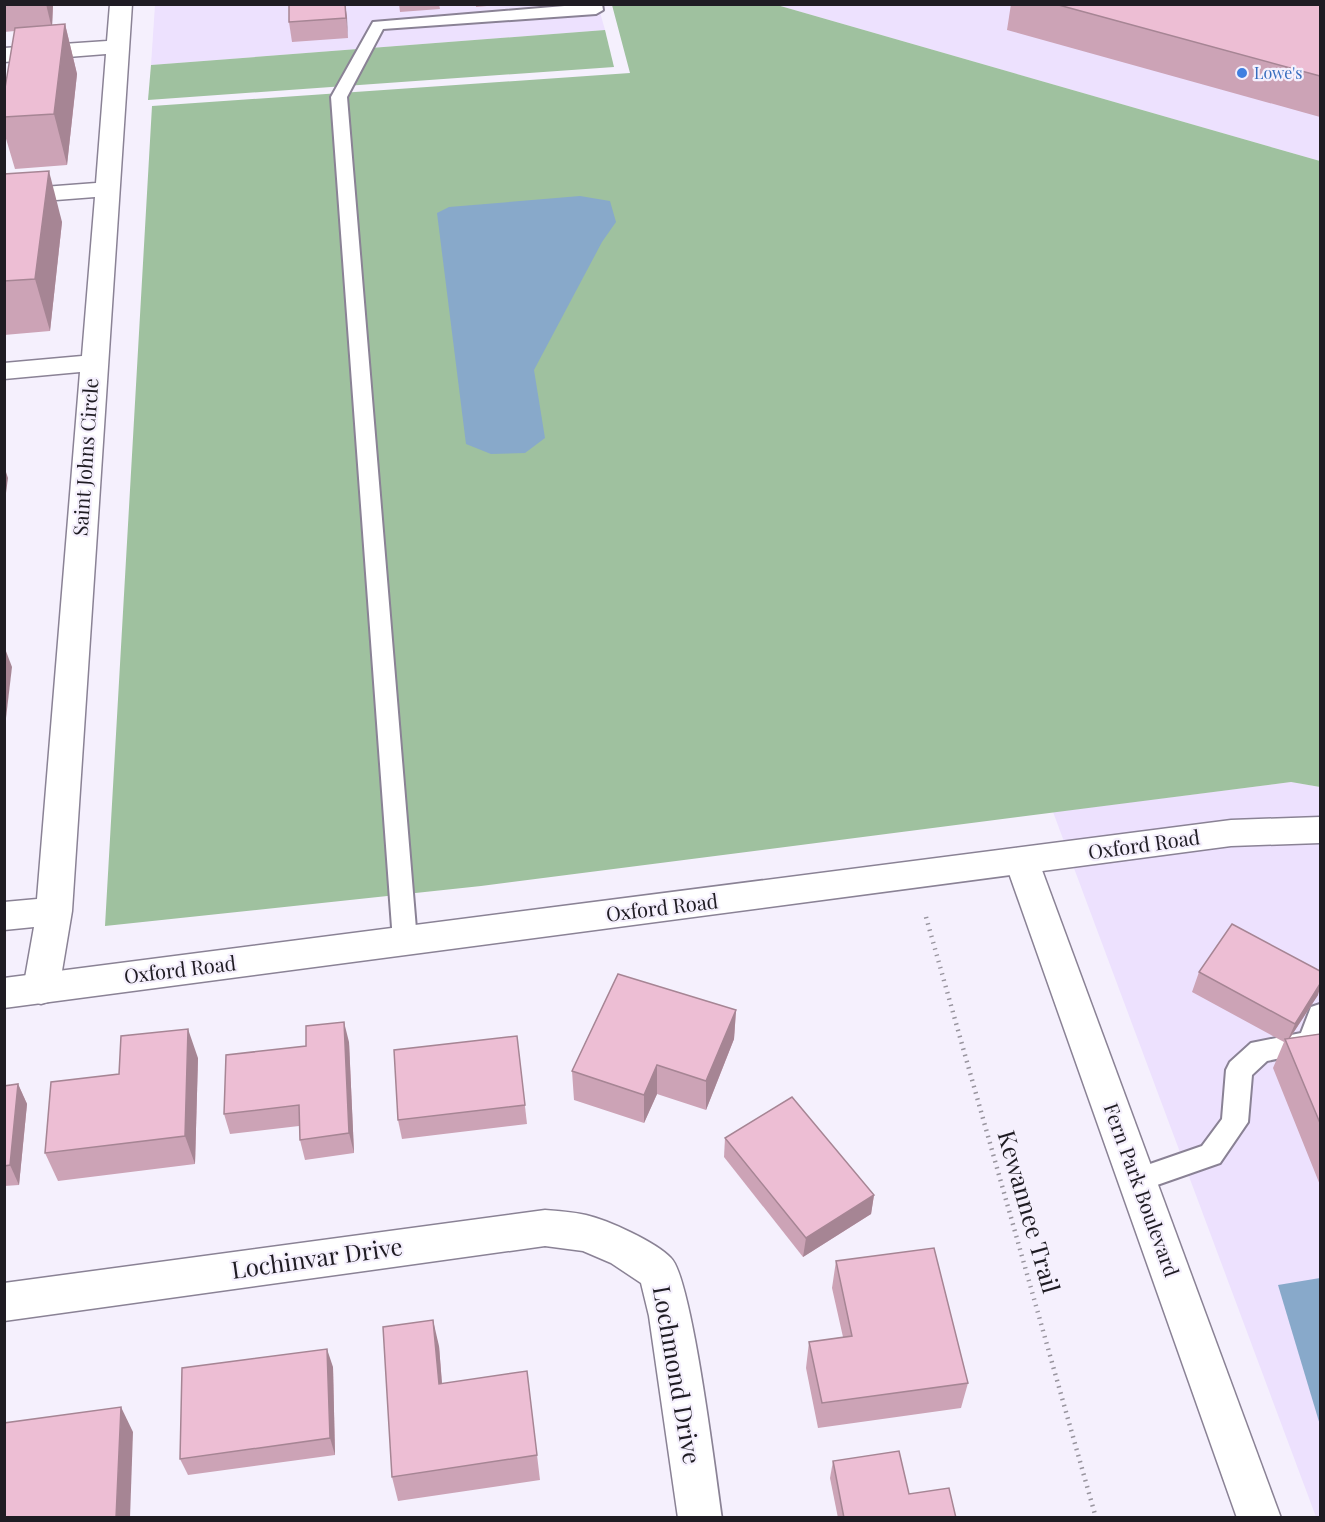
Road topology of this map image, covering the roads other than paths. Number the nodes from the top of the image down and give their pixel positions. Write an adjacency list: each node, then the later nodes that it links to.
1 (121, 4): 4 (street, Saint Johns Circle)
2 (595, 4): 3 (lane)
3 (459, 12): 14 (lane)
4 (118, 47): 5 (street); 6 (street, Saint Johns Circle)
5 (4, 56)
6 (106, 189): 7 (street); 8 (street, Saint Johns Circle)
7 (4, 197)
8 (94, 363): 9 (street); 12 (street, Saint Johns Circle)
9 (4, 371)
10 (1320, 830): 11 (street, Oxford Road)
11 (1022, 862): 14 (street, Oxford Road); 18 (street, Fern Park Boulevard)
12 (54, 911): 13 (street); 15 (street, Saint Johns Circle)
13 (4, 916)
14 (405, 941): 15 (street, Oxford Road)
15 (41, 989): 16 (street, Oxford Road)
16 (4, 993)
17 (1320, 1014): 18 (lane)
18 (1137, 1180): 22 (street, Fern Park Boulevard)
19 (625, 1250): 20 (street, Lochinvar Drive); 21 (street, Lochmond Drive)
20 (4, 1302)
21 (700, 1518)
22 (1260, 1518)

